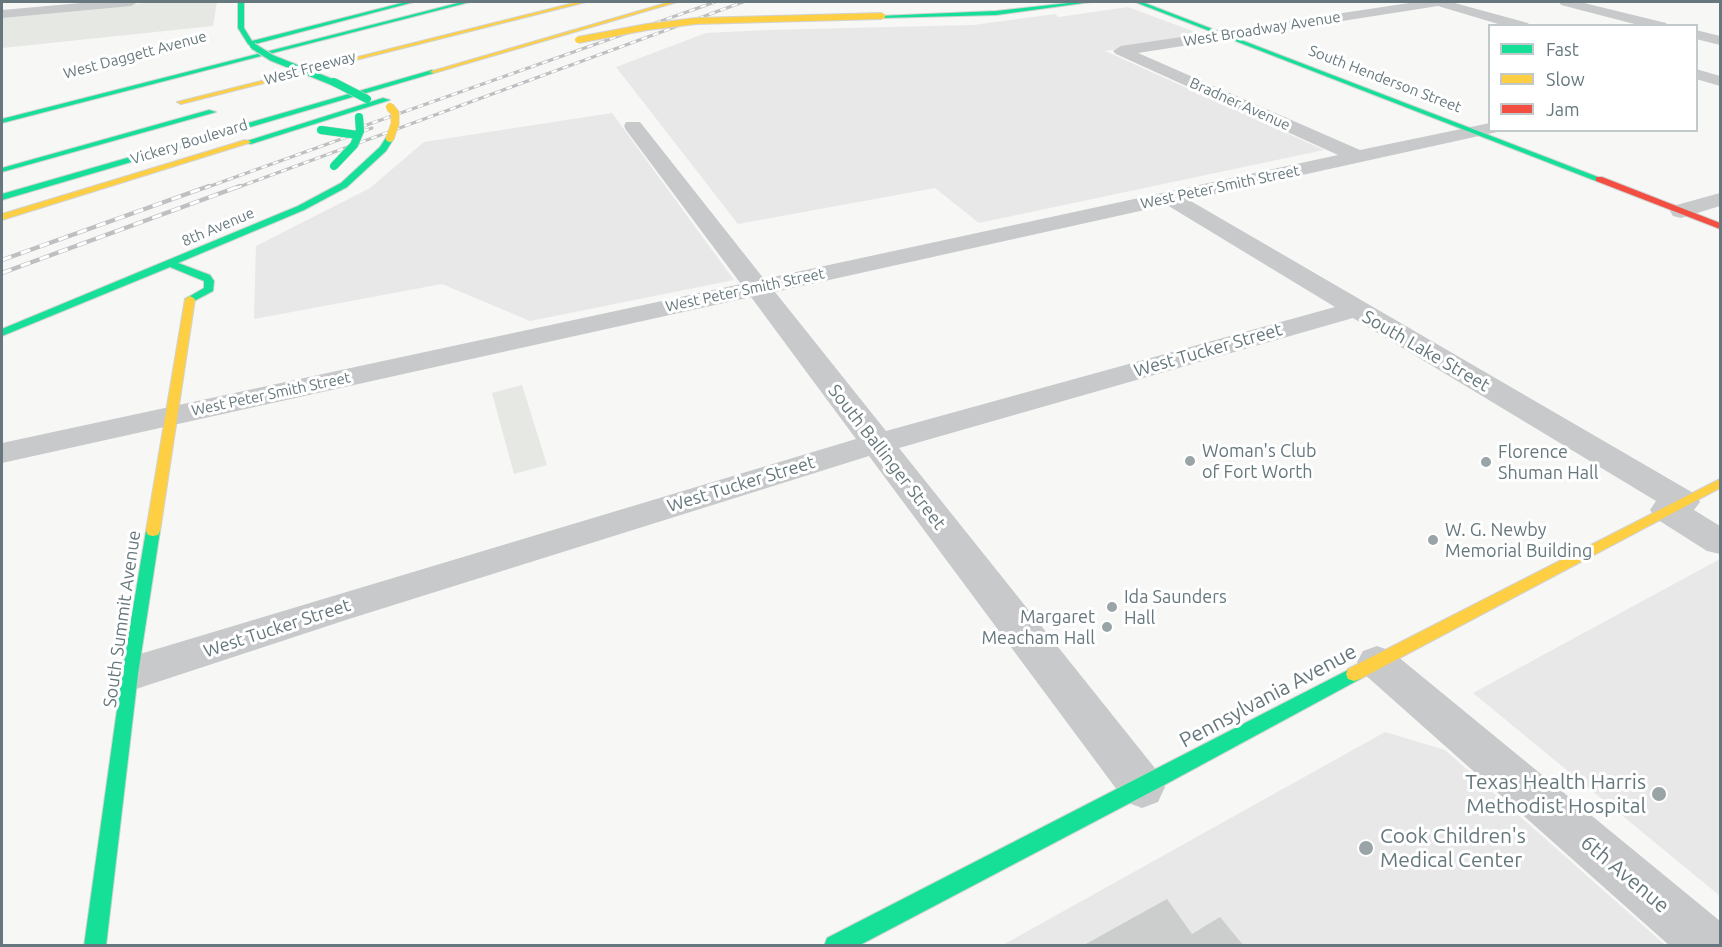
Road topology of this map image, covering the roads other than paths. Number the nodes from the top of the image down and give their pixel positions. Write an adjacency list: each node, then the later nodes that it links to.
1 (131, 2): 16 (street)
2 (241, 2): 23 (main road)
3 (411, 2): 23 (main road)
4 (467, 2): 36 (main road)
5 (583, 2): 32 (main road, West Freeway)
6 (629, 2): 28 (main road, West Freeway)
7 (674, 2): 44 (main road)
8 (890, 2): 14 (main road)
9 (1043, 2): 14 (main road)
10 (1088, 2): 21 (main road, bridge)
11 (1138, 2): 20 (main road, South Henderson Street)
12 (1439, 2): 17 (street); 20 (street, West Broadway Avenue)
13 (1566, 2): 18 (street)
14 (1030, 3)
15 (750, 6): 21 (main road, bridge)
16 (2, 14)
17 (1516, 24)
18 (1653, 24)
19 (1698, 34): 22 (street)
20 (1224, 35): 24 (street, West Broadway Avenue); 38 (main road, South Henderson Street)
21 (578, 40): 31 (main road, Vickery Boulevard)
22 (1720, 40)
23 (248, 45): 30 (main road, bridge)
24 (1121, 51): 41 (street, Bradner Avenue)
25 (1698, 75): 26 (street)
26 (1719, 80): 27 (street)
27 (1698, 83)
28 (308, 86)
29 (33, 98): 33 (main road)
30 (367, 99): 31 (main road); 35 (main road)
31 (388, 103): 35 (main road, Vickery Boulevard); 50 (main road, 8th Avenue, bridge)
32 (172, 104)
33 (2, 107)
34 (231, 107): 42 (main road)
35 (358, 113): 39 (main road, bridge); 40 (main road, Vickery Boulevard)
36 (2, 121)
37 (633, 126): 53 (street, South Ballinger Street)
38 (1483, 130): 41 (street, West Peter Smith Street); 47 (main road, South Henderson Street)
39 (358, 135): 40 (main road, bridge); 43 (main road, bridge)
40 (254, 140): 48 (main road, Vickery Boulevard)
41 (1359, 157): 45 (street, West Peter Smith Street)
42 (2, 170)
43 (329, 170)
44 (2, 197)
45 (1170, 198): 53 (street, West Peter Smith Street); 56 (street, South Lake Street)
46 (1720, 199): 47 (street)
47 (1681, 210): 49 (main road, South Henderson Street)
48 (2, 217)
49 (1720, 226)
50 (172, 264): 51 (main road, 8th Avenue); 55 (main road)
51 (142, 276): 52 (main road); 57 (main road, 8th Avenue)
52 (157, 281)
53 (757, 288): 58 (street, West Peter Smith Street); 59 (street, South Ballinger Street)
54 (178, 290): 55 (main road)
55 (190, 299): 58 (main road, South Summit Avenue)
56 (1356, 309): 59 (street, West Tucker Street); 62 (street, South Lake Street)
57 (2, 333)
58 (170, 416): 60 (street, West Peter Smith Street); 65 (main road, South Summit Avenue)
59 (876, 444): 65 (street, West Tucker Street); 66 (street, South Ballinger Street)
60 (2, 453)
61 (1720, 483): 62 (main road, Pennsylvania Avenue)
62 (1675, 506): 63 (street, South Lake Street); 64 (main road, Pennsylvania Avenue)
63 (1720, 542)
64 (1377, 662): 66 (main road, Pennsylvania Avenue); 69 (street, 6th Avenue)
65 (130, 674): 67 (main road, South Summit Avenue)
66 (1142, 787): 68 (main road, Pennsylvania Avenue)
67 (95, 945)
68 (835, 945)
69 (1710, 945)

